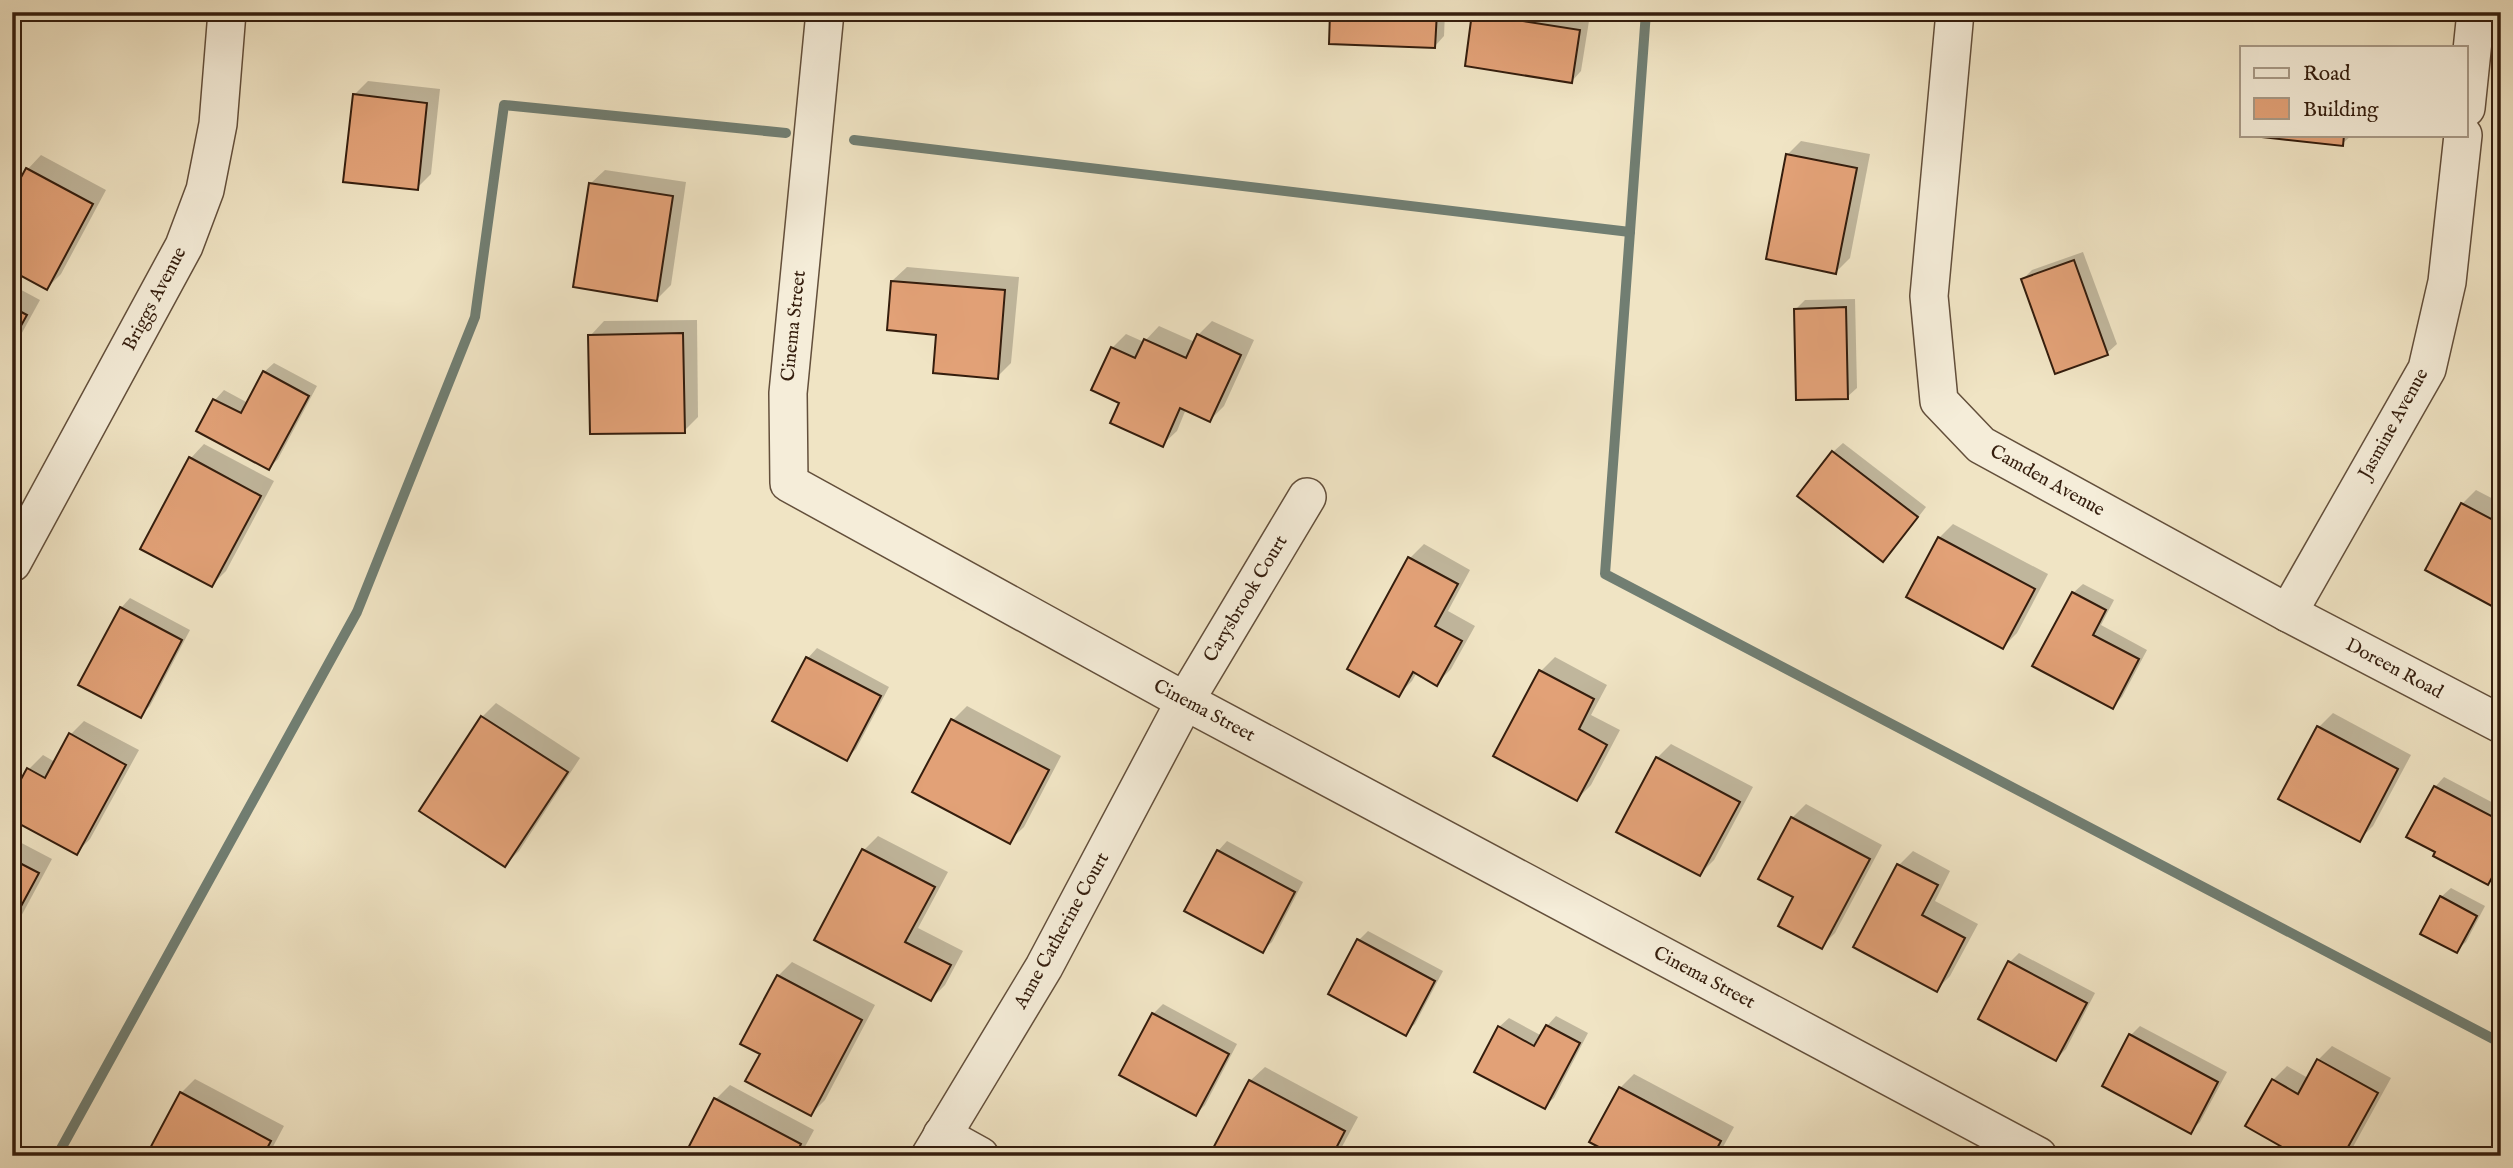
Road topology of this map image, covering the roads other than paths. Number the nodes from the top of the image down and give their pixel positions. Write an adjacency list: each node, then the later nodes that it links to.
1 (227, 12): 8 (street, Briggs Avenue)
2 (825, 12): 10 (street, Cinema Street)
3 (1955, 12): 9 (street, Camden Avenue)
4 (2476, 12): 5 (street)
5 (2468, 89)
6 (2463, 136): 9 (street, Jasmine Avenue)
7 (1307, 497): 10 (street, Carysbrook Court)
8 (12, 563)
9 (2288, 613): 11 (street, Doreen Road)
10 (1185, 701): 12 (street, Anne Catherine Court); 14 (street, Cinema Street)
11 (2501, 724)
12 (936, 1146): 13 (street)
13 (979, 1156)
14 (2038, 1156)

